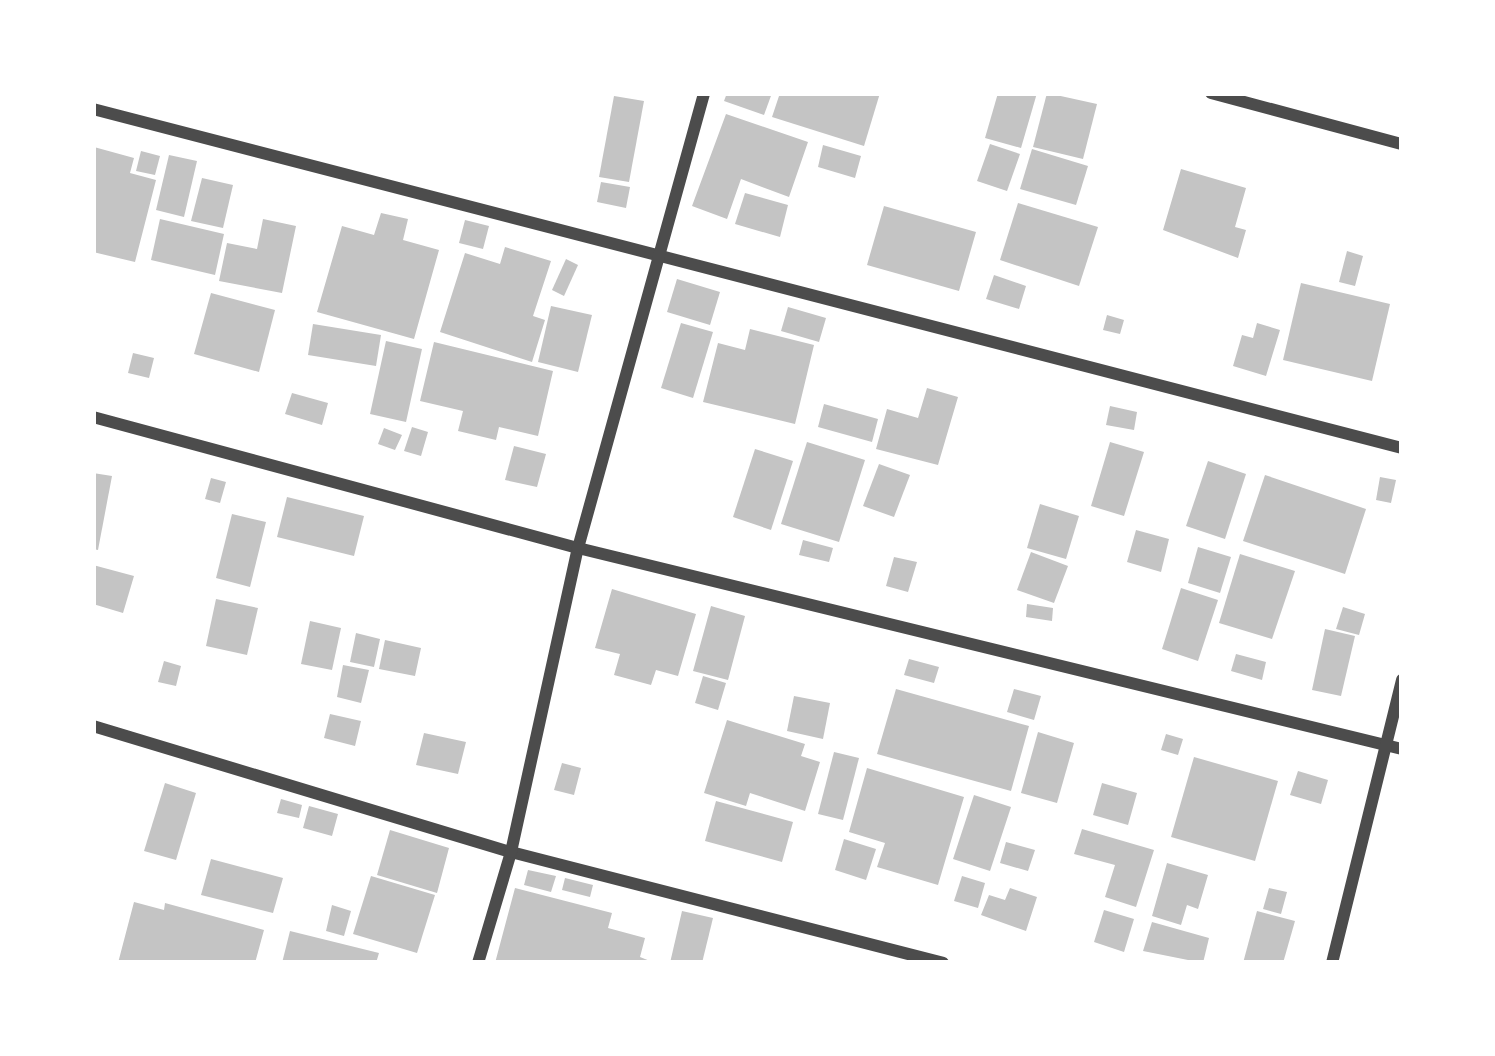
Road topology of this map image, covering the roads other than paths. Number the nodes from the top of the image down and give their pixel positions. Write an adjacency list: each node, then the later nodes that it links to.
1 (704, 93): 5 (street)
2 (1211, 93): 4 (street)
3 (93, 109): 5 (street)
4 (1402, 144)
5 (659, 251): 7 (street); 8 (street)
6 (93, 417): 8 (street)
7 (1402, 448)
8 (578, 548): 11 (street); 13 (street)
9 (1402, 680): 11 (street)
10 (93, 726): 13 (street)
11 (1386, 744): 12 (street); 16 (street)
12 (1402, 749)
13 (511, 852): 14 (street); 15 (street)
14 (478, 963)
15 (943, 963)
16 (1332, 963)

